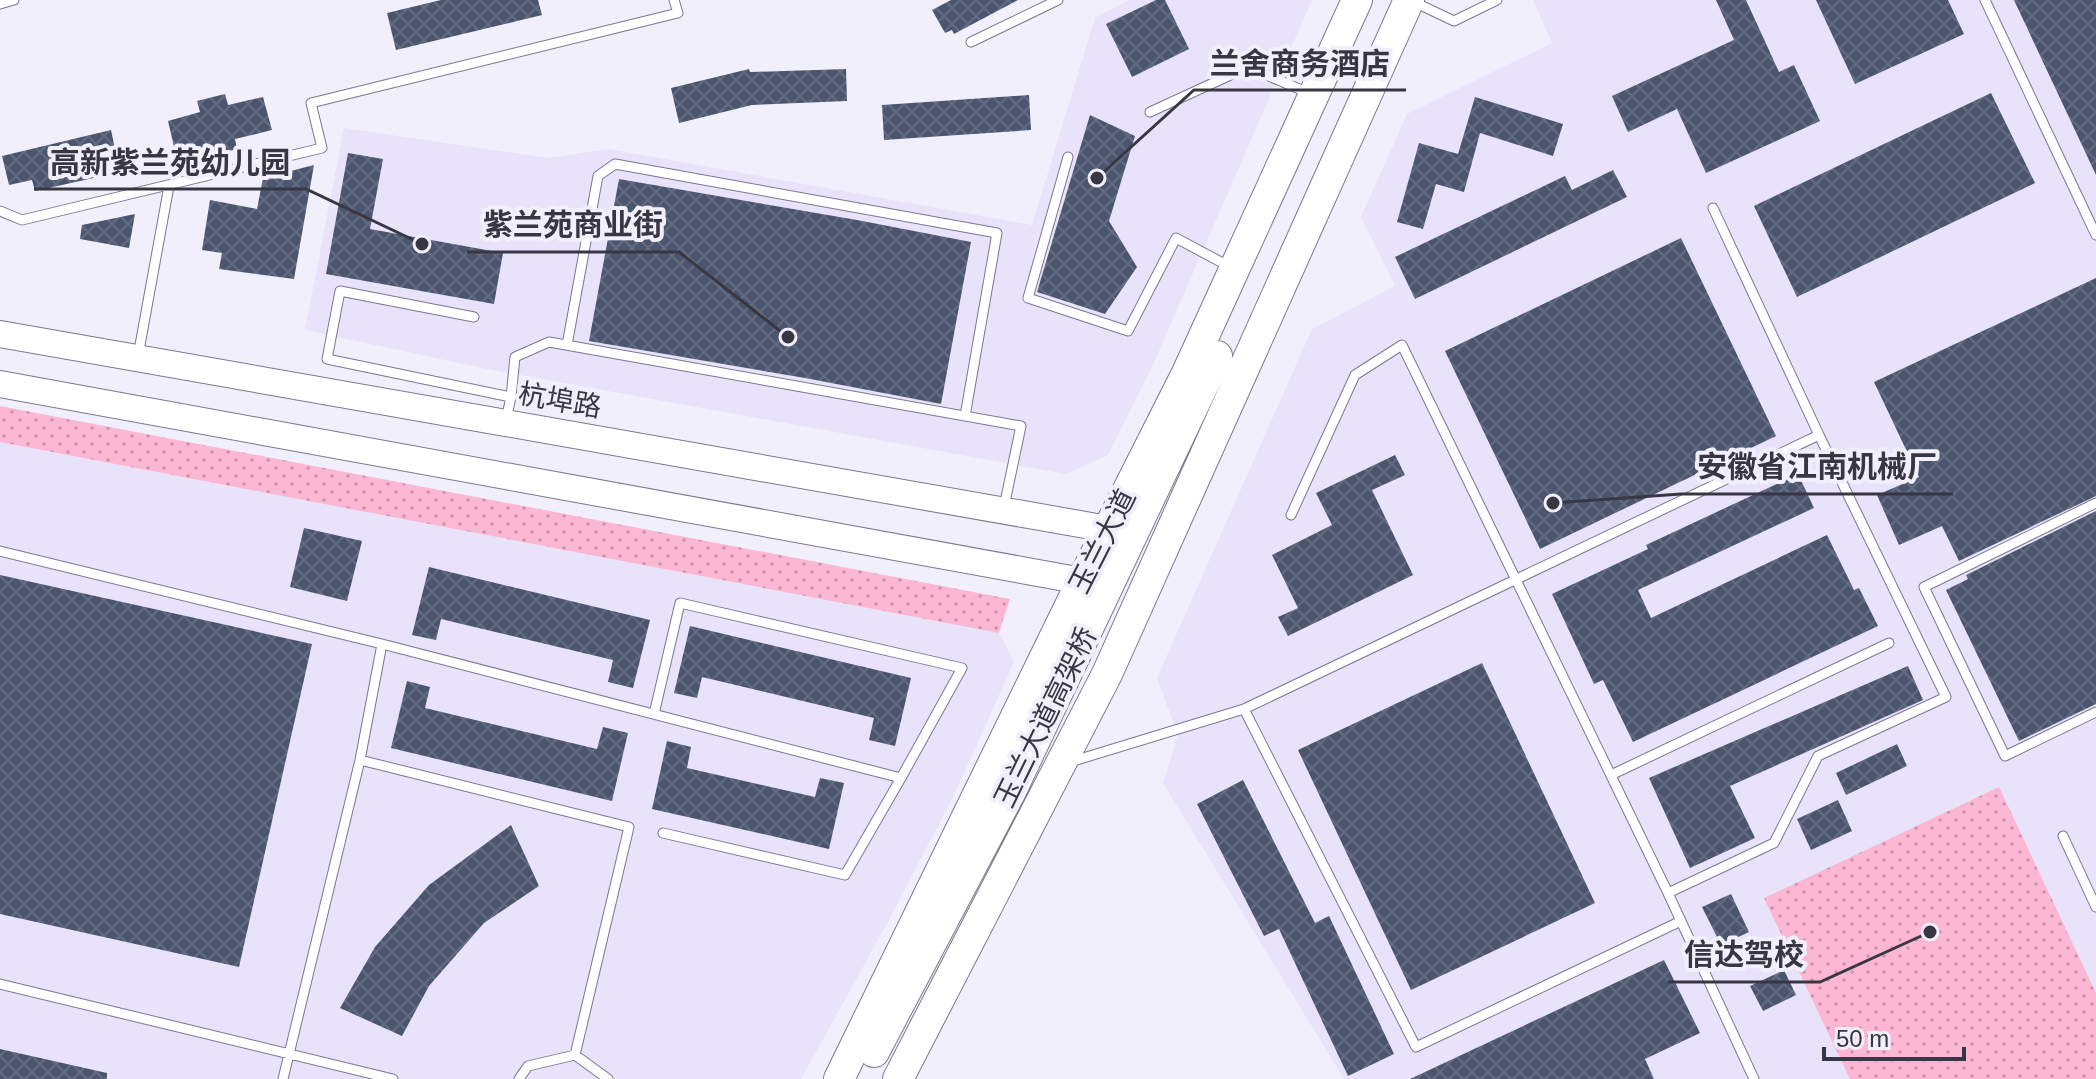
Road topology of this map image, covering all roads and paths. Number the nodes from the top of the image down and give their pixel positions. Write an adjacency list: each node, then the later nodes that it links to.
1 (14, 0): 10 (lane)
2 (674, 0): 15 (lane)
3 (1058, 0): 11 (lane)
4 (1357, 0): 12 (main road, 玉兰大道)
5 (1376, 0): 59 (main road, 玉兰大道高架桥)
6 (1389, 0): 53 (main road, 玉兰大道高架桥)
7 (1410, 0): 8 (lane); 42 (main road, 玉兰大道)
8 (1497, 0)
9 (1985, 0): 18 (lane)
10 (0, 4)
11 (971, 42)
12 (1314, 96): 13 (lane); 19 (main road, 玉兰大道)
13 (1150, 112)
14 (1068, 157): 19 (lane)
15 (169, 186): 17 (lane); 23 (lane)
16 (1713, 208): 28 (lane)
17 (0, 211)
18 (2096, 235)
19 (1235, 270): 32 (main road, 玉兰大道)
20 (474, 317): 25 (lane)
21 (0, 334): 23 (main road, 杭埠路)
22 (567, 345): 25 (lane); 26 (lane); 26 (lane)
23 (137, 359): 27 (main road, 杭埠路)
24 (0, 384): 35 (main road)
25 (511, 397): 27 (lane)
26 (965, 416): 30 (lane)
27 (506, 423): 30 (main road, 杭埠路)
28 (1819, 435): 34 (lane); 47 (lane)
29 (2096, 503): 39 (lane)
30 (1003, 511): 32 (main road, 杭埠路)
31 (1291, 515): 34 (lane)
32 (1108, 529): 35 (main road, 玉兰大道)
33 (0, 551): 37 (lane)
34 (1516, 580): 38 (lane); 43 (lane)
35 (1082, 581): 58 (main road, 玉兰大道)
36 (1889, 643): 43 (lane)
37 (382, 644): 40 (lane); 41 (lane)
38 (1244, 709): 42 (lane); 49 (lane)
39 (2096, 712)
40 (654, 714): 44 (lane); 44 (lane)
41 (360, 760): 51 (lane); 52 (lane)
42 (1060, 765): 53 (main road, 玉兰大道)
43 (1611, 775): 47 (lane)
44 (901, 778): 45 (lane)
45 (663, 833)
46 (2063, 836): 48 (lane)
47 (1668, 893): 49 (lane)
48 (2096, 907)
49 (1681, 921): 60 (lane)
50 (0, 984): 51 (lane)
51 (289, 1054): 54 (lane); 55 (lane)
52 (575, 1055): 56 (lane); 57 (lane)
53 (895, 1078)
54 (283, 1079)
55 (393, 1079)
56 (519, 1079)
57 (608, 1079)
58 (839, 1079)
59 (860, 1079)
60 (1754, 1079)

